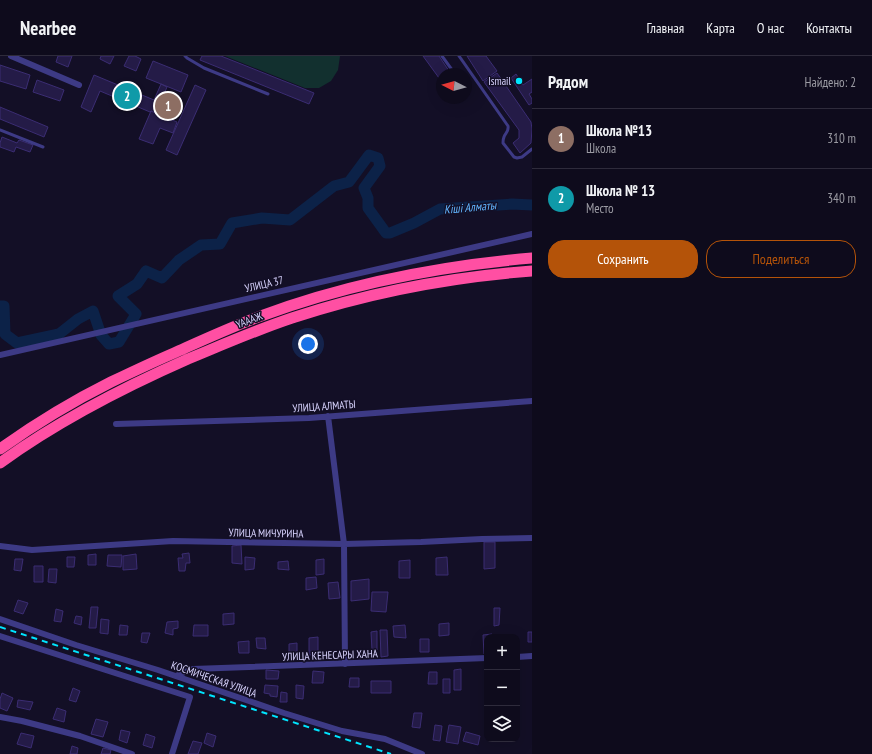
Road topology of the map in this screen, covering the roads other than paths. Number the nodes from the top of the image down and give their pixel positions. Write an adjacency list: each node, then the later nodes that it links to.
1 (11, 56): 8 (street)
2 (185, 56): 9 (lane)
3 (442, 56): 5 (lane)
4 (459, 56): 6 (lane)
5 (451, 68)
6 (468, 68)
7 (472, 73): 12 (lane)
8 (80, 85)
9 (268, 94)
10 (0, 130): 11 (lane)
11 (43, 147)
12 (532, 149)
13 (532, 234): 16 (street, УЛИЦА 37)
14 (532, 258): 20 (highway, ҮАААЖ)
15 (532, 271): 21 (highway, ҮАААЖ)
16 (0, 355)
17 (532, 401): 18 (street, УЛИЦА АЛМАТЫ)
18 (328, 416): 19 (street, УЛИЦА АЛМАТЫ); 23 (street)
19 (116, 424)
20 (0, 449)
21 (0, 464)
22 (532, 538): 23 (street, УЛИЦА МИЧУРИНА)
23 (344, 544): 24 (street, УЛИЦА МИЧУРИНА); 30 (street)
24 (0, 546)
25 (0, 619): 31 (street, КОСМИЧЕСКАЯ УЛИЦА)
26 (0, 636): 34 (street)
27 (532, 656): 28 (street)
28 (520, 657)
29 (484, 658): 30 (street, УЛИЦА КЕНЕСАРЫ ХАНА)
30 (345, 664): 31 (street, УЛИЦА КЕНЕСАРЫ ХАНА)
31 (176, 676): 35 (street, КОСМИЧЕСКАЯ УЛИЦА)
32 (0, 717): 33 (street)
33 (132, 754)
34 (172, 754)
35 (422, 754)

